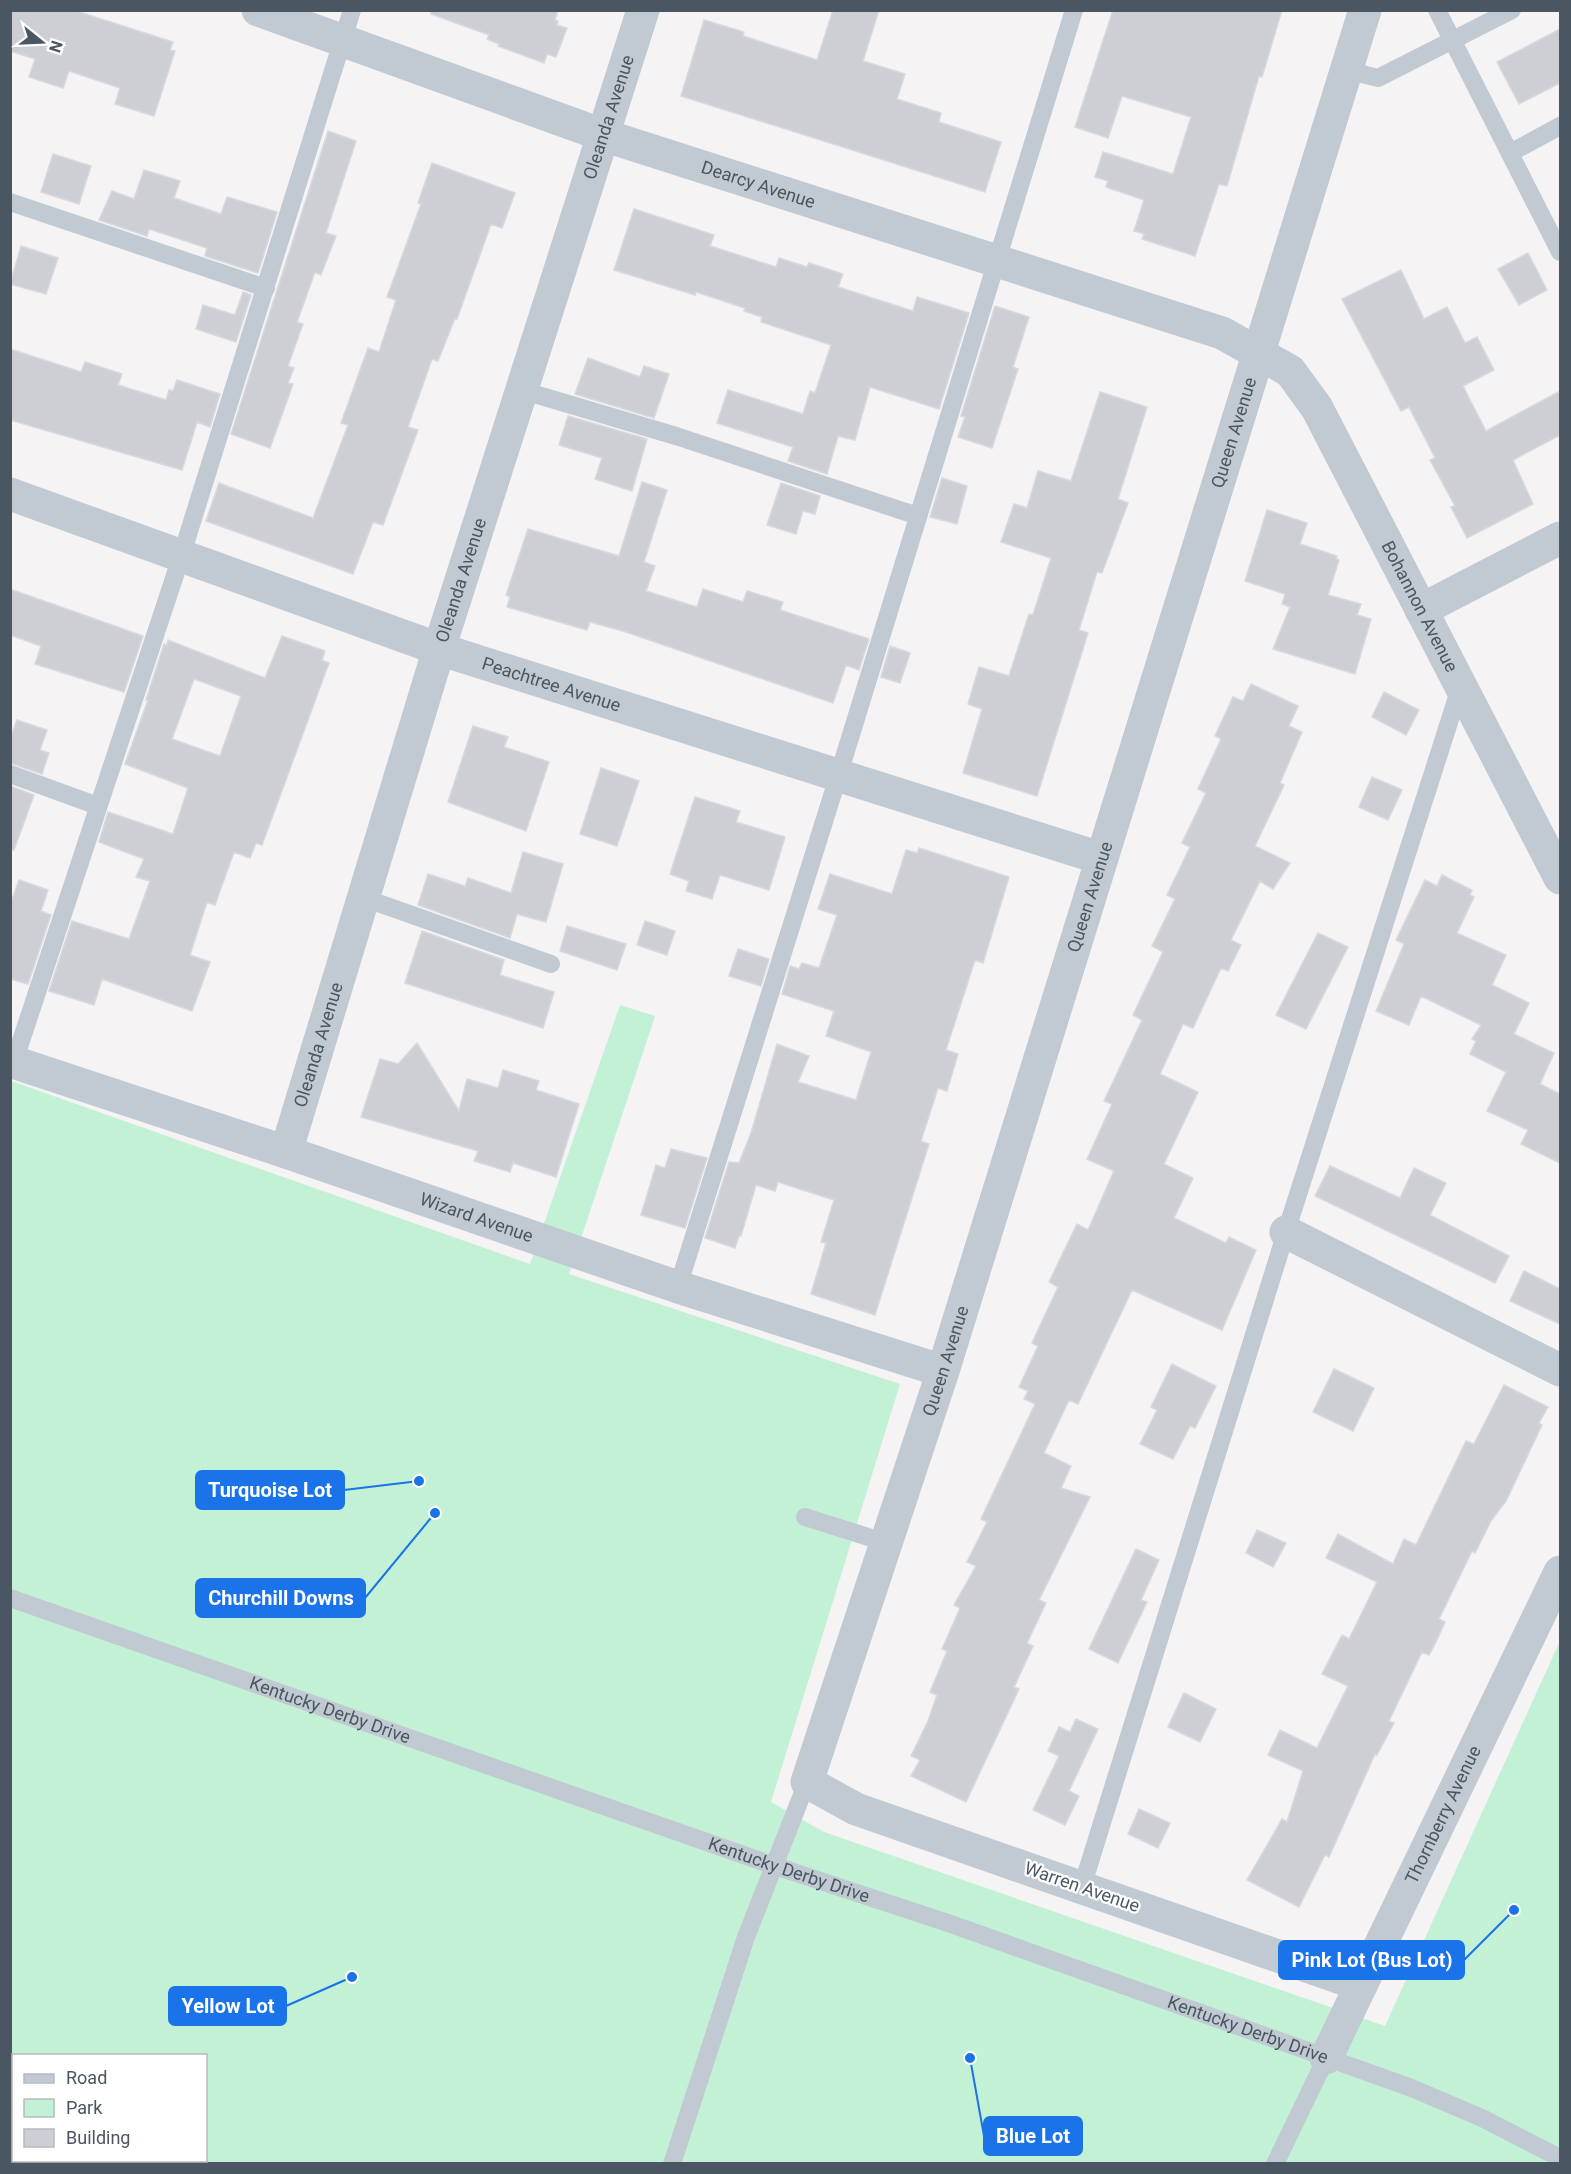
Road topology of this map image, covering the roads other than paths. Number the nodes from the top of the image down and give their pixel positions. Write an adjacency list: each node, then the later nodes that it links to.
1 (258, 10): 8 (street, Dearcy Avenue)
2 (352, 10): 8 (lane)
3 (643, 10): 12 (street, Oleanda Avenue)
4 (1074, 10): 16 (lane)
5 (1365, 10): 10 (street, Queen Avenue)
6 (1437, 10): 9 (lane)
7 (1512, 10): 9 (lane)
8 (344, 41): 12 (street, Dearcy Avenue); 17 (lane)
9 (1453, 42): 10 (lane); 13 (lane)
10 (1346, 70): 18 (street, Queen Avenue)
11 (1560, 126): 13 (lane)
12 (603, 135): 16 (street, Dearcy Avenue); 19 (street, Oleanda Avenue)
13 (1510, 153): 15 (lane)
14 (10, 202): 17 (lane)
15 (1560, 252)
16 (996, 261): 18 (street, Dearcy Avenue); 21 (lane)
17 (266, 288): 23 (lane)
18 (1259, 352): 24 (street, Bohannon Avenue); 30 (street, Queen Avenue)
19 (521, 390): 21 (lane); 25 (street, Oleanda Avenue)
20 (10, 494): 23 (street, Peachtree Avenue)
21 (918, 516): 28 (lane)
22 (1560, 538): 24 (street)
23 (181, 557): 25 (street, Peachtree Avenue); 29 (lane)
24 (1421, 610): 26 (street, Bohannon Avenue)
25 (439, 649): 28 (street, Peachtree Avenue); 32 (street, Oleanda Avenue)
26 (1460, 688): 31 (street, Bohannon Avenue); 36 (lane)
27 (10, 774): 29 (lane)
28 (838, 777): 30 (street, Peachtree Avenue); 37 (lane)
29 (98, 806): 34 (lane)
30 (1100, 858): 39 (street, Queen Avenue)
31 (1560, 878)
32 (364, 898): 33 (lane); 35 (street, Oleanda Avenue)
33 (551, 964)
34 (13, 1062): 35 (street, Wizard Avenue)
35 (286, 1152): 37 (street, Wizard Avenue)
36 (1286, 1232): 38 (street); 46 (lane)
37 (678, 1287): 39 (street, Wizard Avenue)
38 (1560, 1370)
39 (943, 1371): 41 (street, Queen Avenue)
40 (805, 1517): 41 (lane)
41 (887, 1543): 44 (street, Queen Avenue)
42 (1560, 1572): 47 (street, Thornberry Avenue)
43 (10, 1598): 45 (lane, Kentucky Derby Drive)
44 (807, 1782): 45 (lane); 46 (street, Warren Avenue)
45 (775, 1866): 48 (lane, Kentucky Derby Drive); 50 (lane)
46 (1082, 1887): 47 (street, Warren Avenue)
47 (1361, 1985): 48 (street, Thornberry Avenue)
48 (1326, 2058): 49 (lane, Kentucky Derby Drive); 51 (lane)
49 (1560, 2158)
50 (672, 2163)
51 (1275, 2163)

